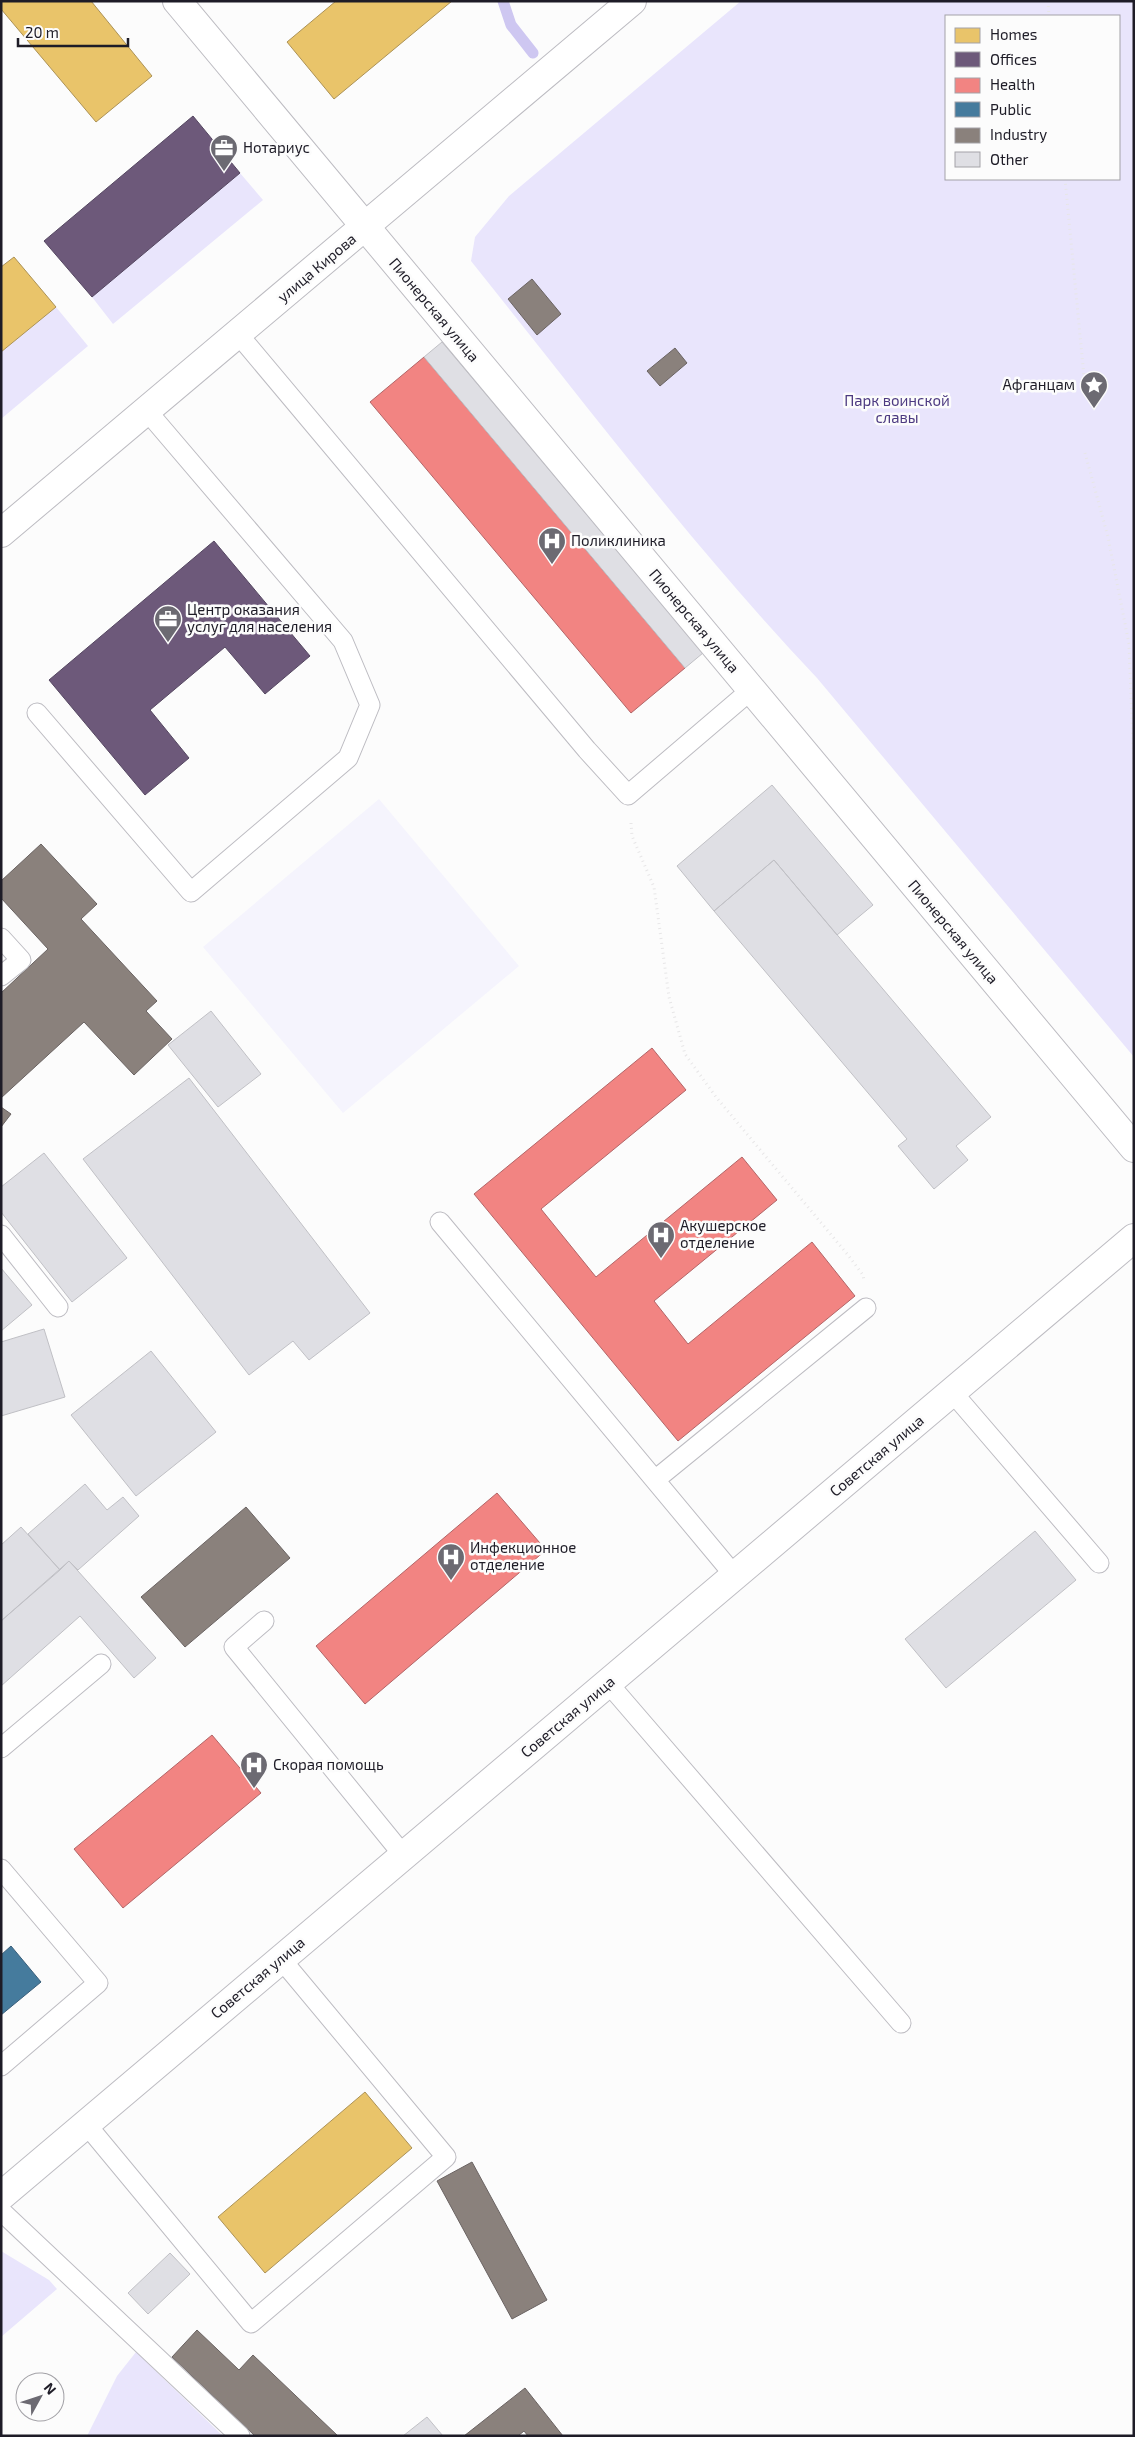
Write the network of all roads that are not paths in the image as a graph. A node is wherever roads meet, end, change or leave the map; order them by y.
1 (178, 1) edge
2 (632, 1) edge
3 (365, 228) junction
4 (238, 334) junction
5 (146, 411) junction
6 (1, 534) edge
7 (751, 690) junction
8 (37, 713) dead end
9 (1, 938) edge
10 (1, 976) edge
11 (1134, 1148) edge
12 (440, 1222) dead end
13 (1, 1235) edge
14 (1134, 1238) edge
15 (58, 1307) dead end
16 (866, 1308) road end
17 (952, 1393) junction
18 (655, 1480) junction
19 (1099, 1563) dead end
20 (734, 1575) junction
21 (264, 1621) dead end
22 (101, 1664) dead end
23 (608, 1684) junction
24 (1, 1748) edge
25 (404, 1856) junction
26 (1, 1868) edge
27 (281, 1959) junction
28 (901, 2023) dead end
29 (1, 2066) edge
30 (86, 2124) junction
31 (1, 2196) edge
32 (1, 2211) edge
33 (240, 2436) edge

1 - 3 street, Пионерская улица
2 - 3 street, улица Кирова
3 - 4 street, улица Кирова
3 - 7 street, Пионерская улица
4 - 5 street, улица Кирова
4 - 7 lane
5 - 6 street, улица Кирова
5 - 8 lane
7 - 11 street, Пионерская улица
9 - 10 lane
12 - 18 lane
13 - 15 lane
14 - 17 street, Советская улица
16 - 18 lane
17 - 19 lane
17 - 20 street, Советская улица
18 - 20 lane
20 - 23 street, Советская улица
21 - 25 lane
22 - 24 lane
23 - 25 street, Советская улица
23 - 28 lane
25 - 27 street, Советская улица
26 - 29 lane
27 - 30 street, Советская улица
27 - 30 lane
30 - 31 street, Советская улица
32 - 33 lane

